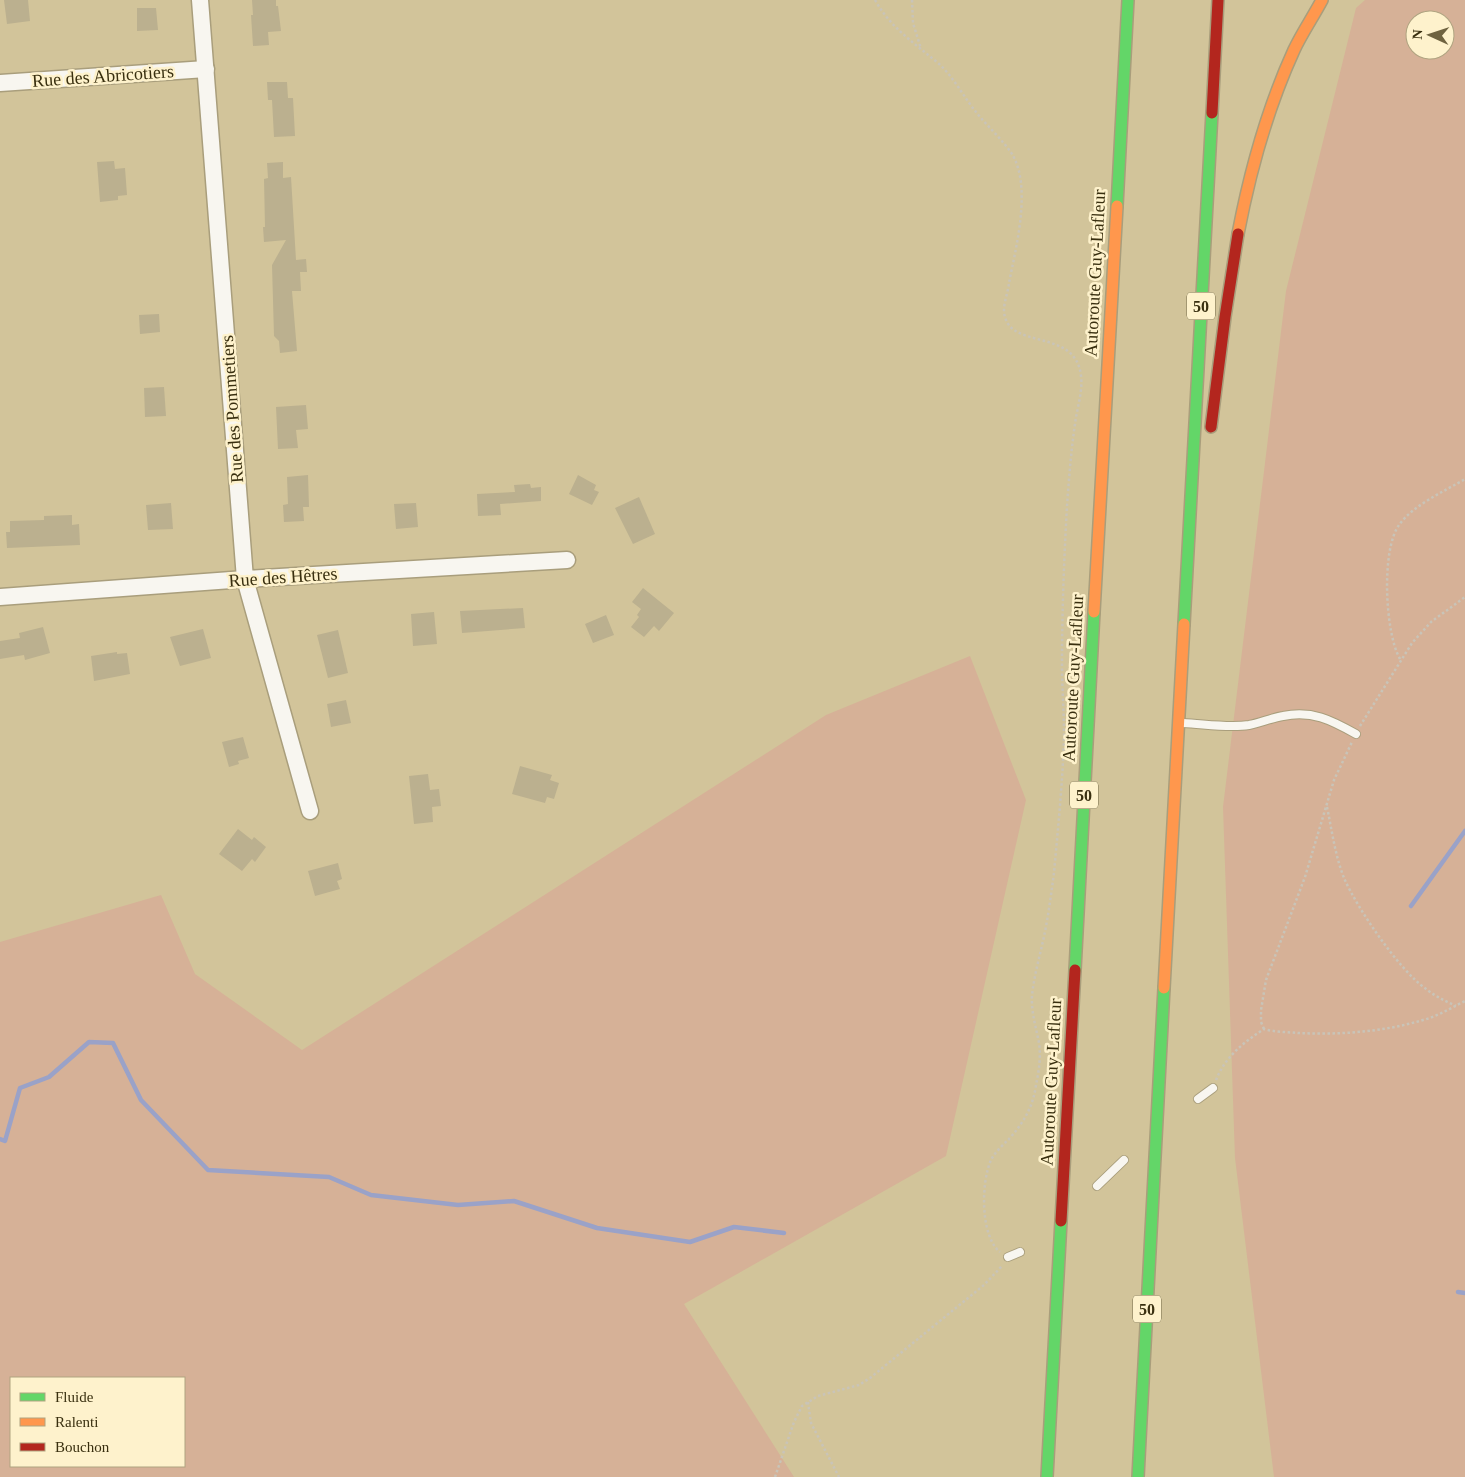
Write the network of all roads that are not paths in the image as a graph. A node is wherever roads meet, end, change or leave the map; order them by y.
1 (200, 0) edge
2 (1128, 0) edge
3 (1218, 0) edge
4 (1322, 0) edge
5 (206, 69) junction
6 (0, 83) edge
7 (1209, 438) dead end
8 (1204, 477) dead end
9 (567, 560) dead end
10 (245, 579) junction
11 (0, 597) edge
12 (1185, 612) junction
13 (1179, 723) junction
14 (1356, 734) road end
15 (310, 811) dead end
16 (1213, 1088) road end
17 (1198, 1099) dead end
18 (1124, 1160) dead end
19 (1097, 1186) dead end
20 (1020, 1252) dead end
21 (1008, 1257) road end
22 (1047, 1477) edge
23 (1138, 1477) edge

1 - 5 street, Rue des Pommetiers
2 - 22 highway, Autoroute Guy-Lafleur / 50
3 - 12 highway, 50
4 - 7 highway
5 - 6 street, Rue des Abricotiers
5 - 10 street, Rue des Pommetiers
8 - 12 highway
9 - 10 street, Rue des Hêtres
10 - 11 street, Rue des Hêtres
10 - 15 street, Rue des Pommetiers
12 - 13 highway, 50
13 - 14 lane
13 - 23 highway, 50
16 - 17 lane
18 - 19 lane
20 - 21 lane

